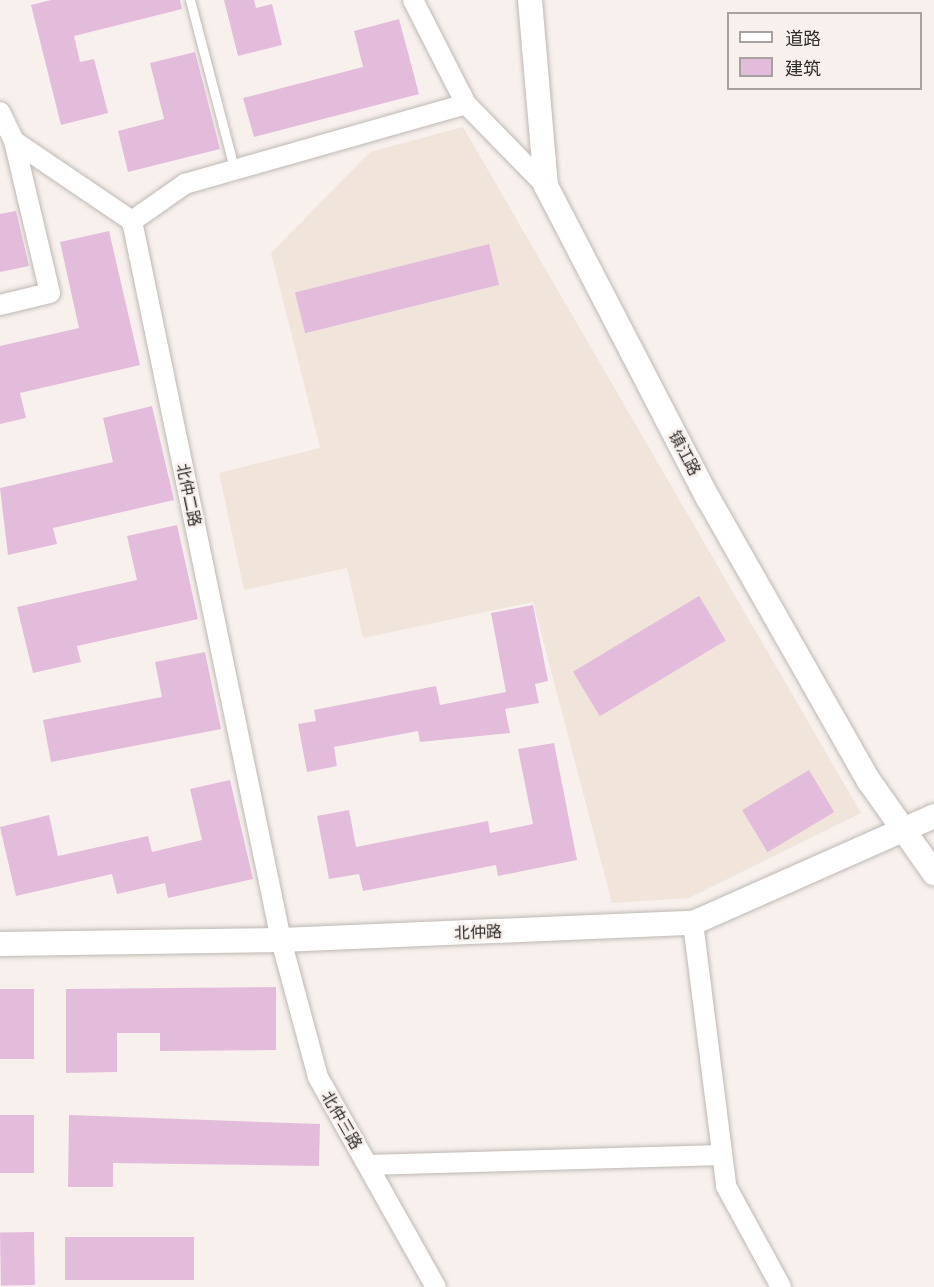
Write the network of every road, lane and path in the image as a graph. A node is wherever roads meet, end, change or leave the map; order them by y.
1 (190, 0) edge
2 (413, 0) edge
3 (530, 0) edge
4 (466, 104) junction
5 (0, 112) edge
6 (14, 141) junction
7 (234, 168) junction
8 (546, 186) junction
9 (132, 221) junction
10 (0, 305) edge
11 (934, 816) edge
12 (902, 827) junction
13 (934, 873) edge
14 (693, 923) junction
15 (281, 940) junction
16 (0, 944) edge
17 (722, 1155) junction
18 (368, 1165) junction
19 (436, 1287) edge
20 (781, 1287) edge

1 - 7 lane
2 - 4 street
3 - 8 street, 镇江路
4 - 7 street
4 - 8 street
5 - 6 street
6 - 9 street
6 - 10 street
7 - 9 street
8 - 12 street, 镇江路
9 - 15 street, 北仲二路
11 - 12 street, 北仲路
12 - 13 street, 镇江路
12 - 14 street, 北仲路
14 - 15 street, 北仲路
14 - 17 street
15 - 16 street, 北仲路
15 - 18 street, 北仲三路
17 - 18 street
17 - 20 street
18 - 19 street, 北仲三路

